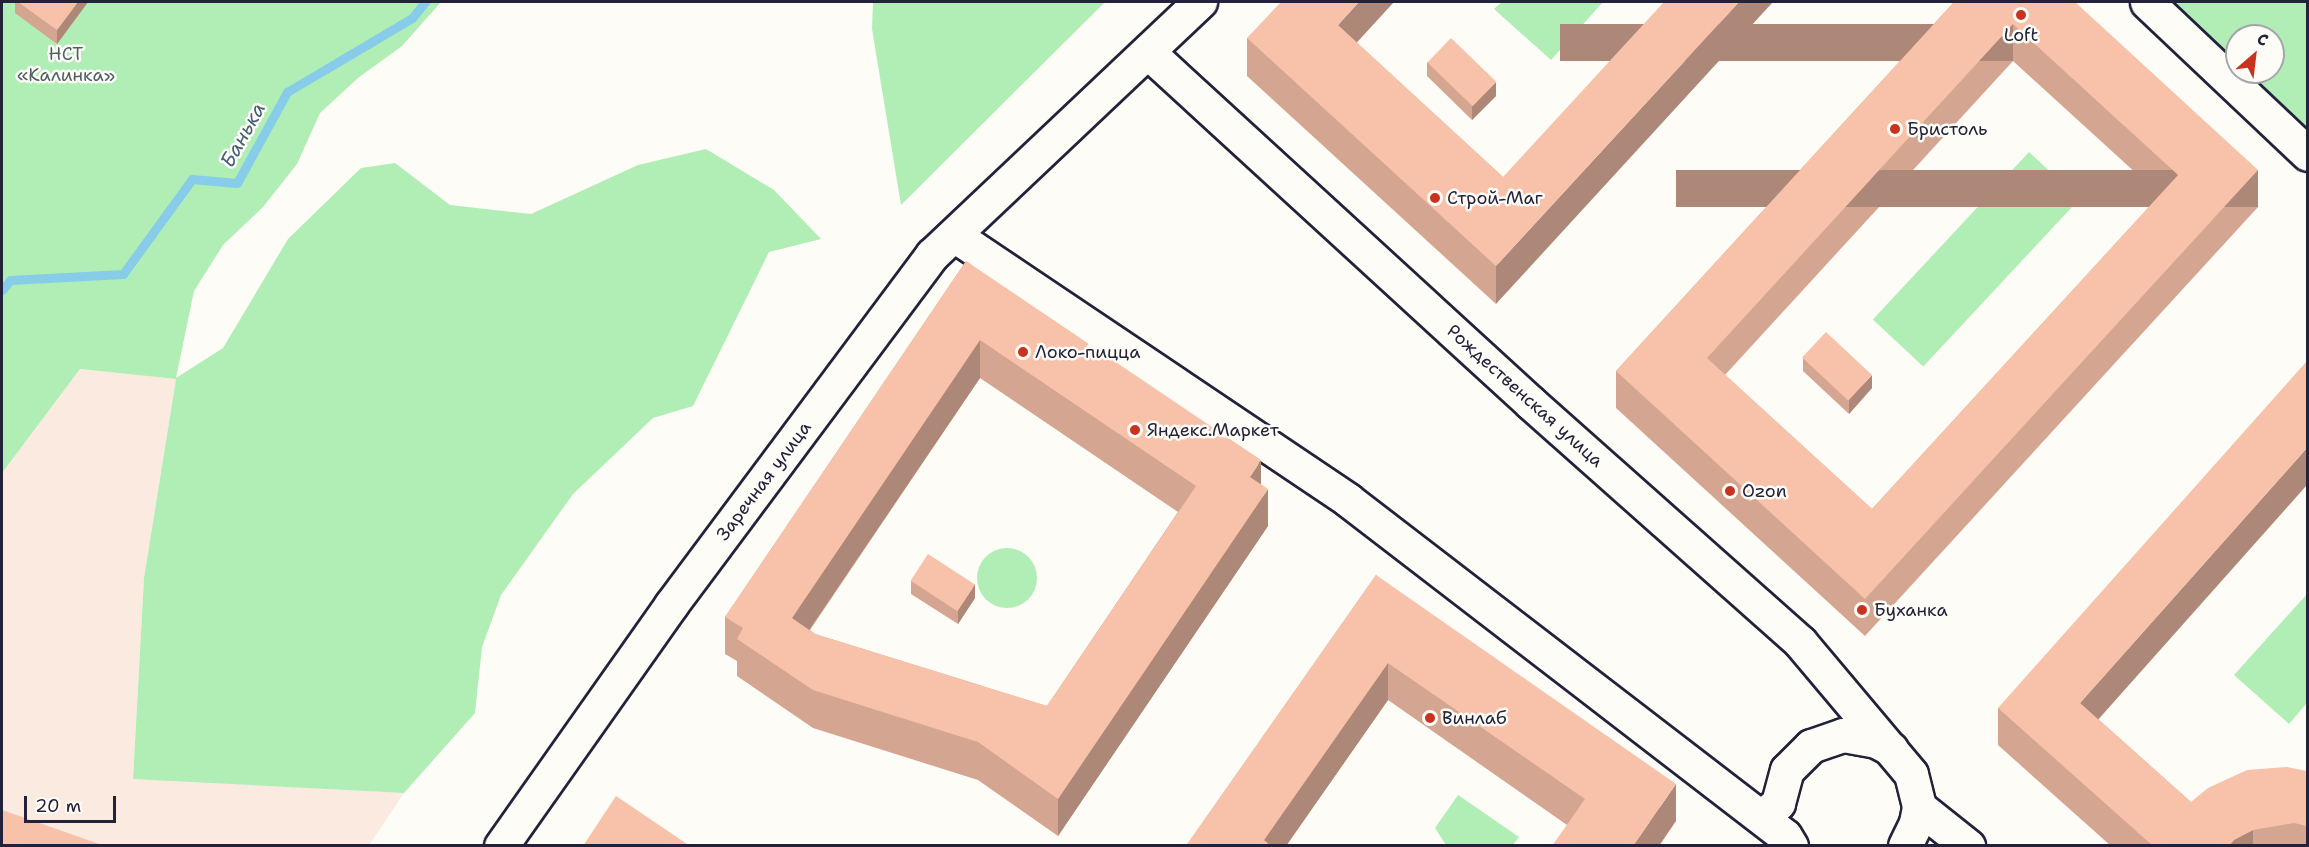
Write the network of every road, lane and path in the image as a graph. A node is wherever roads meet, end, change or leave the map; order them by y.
1 (1200, 2) edge
2 (2147, 2) edge
3 (1149, 52) junction
4 (2307, 154) edge
5 (954, 234) junction
6 (1891, 749) junction
7 (1919, 807) junction
8 (1761, 817) junction
9 (501, 846) edge
10 (1791, 846) edge
11 (1905, 846) edge
12 (1968, 846) edge

1 - 3 street, Заречная улица
2 - 4 street
3 - 5 street, Заречная улица
3 - 6 street, Рождественская улица
5 - 8 street
5 - 9 street, Заречная улица
6 - 7 street, Рождественская улица
6 - 8 street
7 - 11 street
7 - 12 street
8 - 10 street

